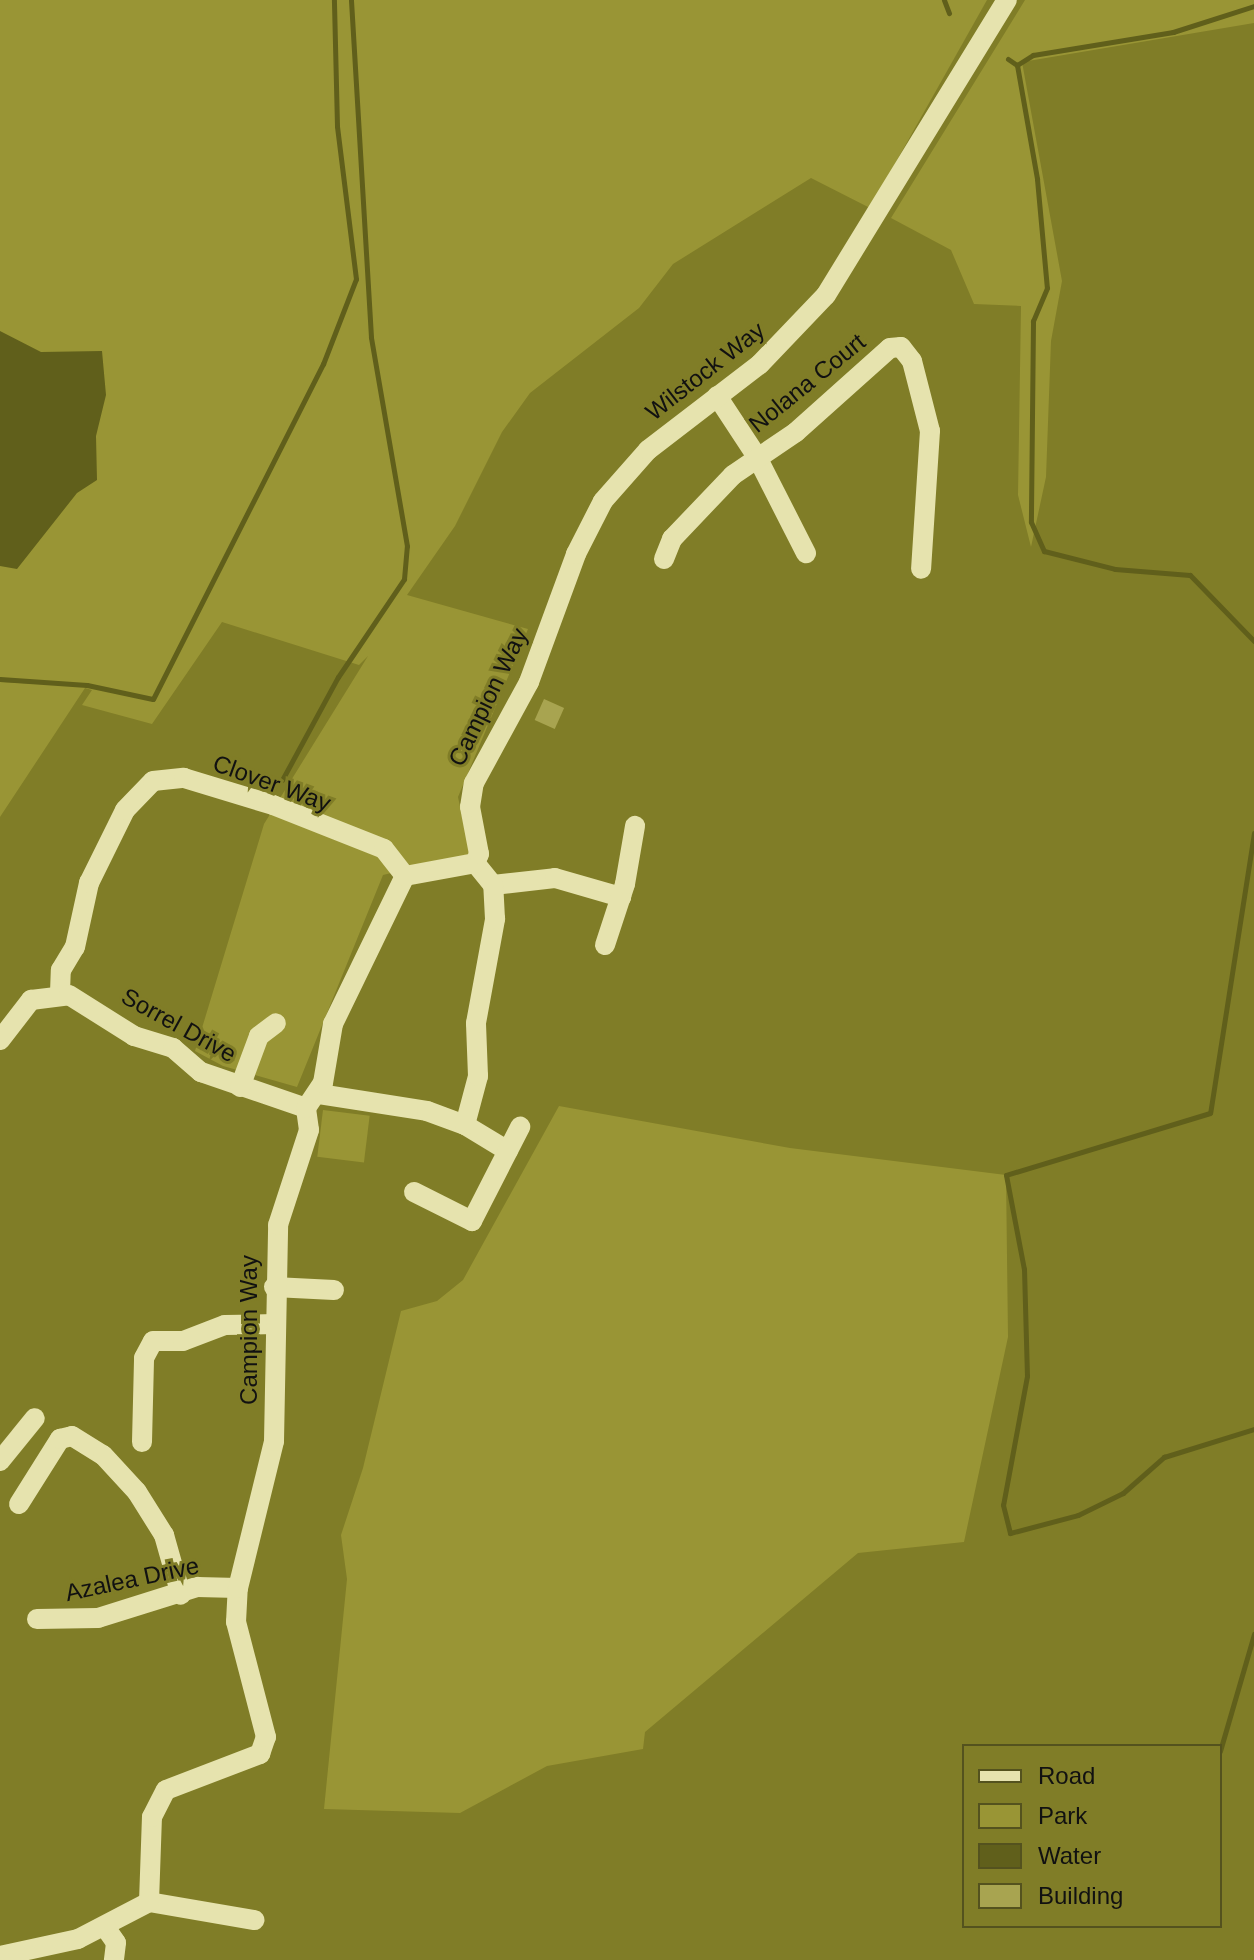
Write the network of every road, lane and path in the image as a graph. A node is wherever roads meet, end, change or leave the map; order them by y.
1 (1007, 0) edge
2 (717, 396) junction
3 (757, 457) junction
4 (806, 553) dead end
5 (664, 559) dead end
6 (921, 569) dead end
7 (551, 626) joint
8 (635, 826) dead end
9 (475, 863) junction
10 (405, 876) junction
11 (493, 885) junction
12 (621, 897) junction
13 (605, 945) dead end
14 (60, 993) junction
15 (276, 1023) dead end
16 (0, 1040) edge
17 (240, 1087) junction
18 (312, 1101) junction
19 (465, 1125) junction
20 (520, 1127) dead end
21 (508, 1151) junction
22 (414, 1192) dead end
23 (274, 1287) junction
24 (334, 1290) dead end
25 (275, 1324) junction
26 (35, 1418) dead end
27 (142, 1442) dead end
28 (0, 1460) edge
29 (19, 1504) dead end
30 (238, 1588) junction
31 (181, 1595) junction
32 (37, 1619) dead end
33 (149, 1902) junction
34 (254, 1920) dead end
35 (105, 1927) junction
36 (79, 1950) edge
37 (0, 1956) edge
38 (114, 1960) edge

1 - 2 street, Wilstock Way
2 - 3 street
2 - 7 street, Wilstock Way
3 - 4 street
3 - 5 street
3 - 6 street, Nolana Court
7 - 9 street, Campion Way
8 - 12 street
9 - 10 street
9 - 11 street
10 - 14 street, Clover Way
10 - 18 street, Campion Way
11 - 12 street
11 - 19 street
12 - 13 street
14 - 16 street
14 - 17 street, Sorrel Drive
15 - 17 street
17 - 18 street, Sorrel Drive
18 - 19 street, Sorrel Drive
18 - 23 street, Campion Way
19 - 21 street, Sorrel Drive
20 - 21 street
21 - 22 street
23 - 24 street
23 - 25 street, Campion Way
25 - 27 street
25 - 30 street, Campion Way
26 - 28 street
29 - 31 street
30 - 31 street, Azalea Drive
30 - 33 street, Campion Way
31 - 32 street, Azalea Drive
33 - 34 street
33 - 35 street
35 - 36 street
35 - 38 street
36 - 37 street

